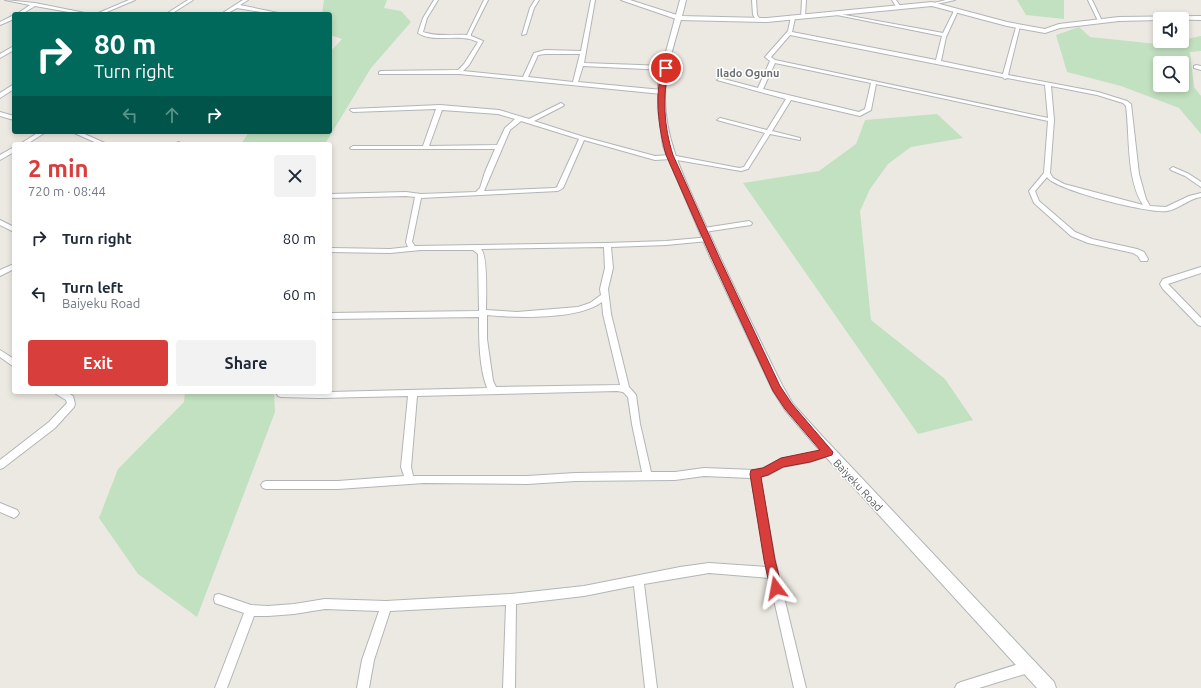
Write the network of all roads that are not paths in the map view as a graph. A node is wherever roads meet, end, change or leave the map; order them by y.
1 (7, 0) edge
2 (133, 0) edge
3 (191, 0) edge
4 (246, 0) edge
5 (436, 0) edge
6 (486, 0) edge
7 (537, 0) edge
8 (593, 0) edge
9 (624, 0) edge
10 (683, 0) edge
11 (754, 0) edge
12 (804, 0) edge
13 (894, 0) edge
14 (953, 0) edge
15 (1090, 0) edge
16 (35, 4) junction
17 (932, 4) junction
18 (236, 6) junction
19 (899, 7) junction
20 (956, 11) junction
21 (22, 12) edge
22 (73, 12) edge
23 (103, 12) edge
24 (171, 12) edge
25 (226, 12) edge
26 (270, 12) edge
27 (834, 14) junction
28 (803, 17) junction
29 (12, 18) edge
30 (679, 18) junction
31 (757, 18) junction
32 (792, 18) junction
33 (1201, 18) edge
34 (1100, 21) junction
35 (0, 24) edge
36 (1018, 26) junction
37 (789, 33) junction
38 (524, 34) dead end
39 (945, 35) junction
40 (469, 37) junction
41 (12, 49) edge
42 (583, 53) junction
43 (0, 56) edge
44 (773, 61) junction
45 (938, 63) junction
46 (581, 64) junction
47 (666, 68) junction
48 (459, 72) junction
49 (381, 73) dead end
50 (1005, 77) junction
51 (525, 78) junction
52 (720, 80) dead end
53 (874, 82) junction
54 (575, 84) junction
55 (1048, 85) junction
56 (12, 87) edge
57 (760, 90) junction
58 (662, 92) junction
59 (0, 96) edge
60 (789, 98) junction
61 (561, 105) dead end
62 (440, 107) junction
63 (353, 110) dead end
64 (0, 114) edge
65 (12, 117) edge
66 (520, 118) junction
67 (720, 120) dead end
68 (1051, 120) junction
69 (530, 121) junction
70 (768, 132) junction
71 (40, 134) edge
72 (81, 134) edge
73 (582, 138) junction
74 (798, 139) dead end
75 (26, 142) edge
76 (99, 142) edge
77 (500, 147) junction
78 (353, 148) dead end
79 (425, 148) junction
80 (12, 151) edge
81 (671, 157) junction
82 (0, 158) edge
83 (1173, 169) dead end
84 (1047, 173) junction
85 (1201, 185) edge
86 (483, 192) junction
87 (1201, 194) edge
88 (332, 196) edge
89 (418, 196) junction
90 (1148, 208) junction
91 (0, 222) edge
92 (749, 223) dead end
93 (12, 229) edge
94 (706, 235) junction
95 (607, 245) junction
96 (488, 246) junction
97 (474, 247) junction
98 (412, 248) junction
99 (332, 250) edge
100 (481, 253) junction
101 (1144, 259) dead end
102 (12, 267) edge
103 (1201, 270) edge
104 (0, 273) edge
105 (605, 296) junction
106 (482, 313) junction
107 (332, 316) edge
108 (1201, 324) edge
109 (0, 354) edge
110 (12, 363) edge
111 (625, 389) junction
112 (488, 391) junction
113 (413, 393) junction
114 (63, 394) edge
115 (282, 394) dead end
116 (828, 452) junction
117 (0, 465) edge
118 (755, 474) junction
119 (646, 475) junction
120 (410, 480) junction
121 (266, 485) dead end
122 (0, 507) edge
123 (14, 512) dead end
124 (773, 573) junction
125 (638, 580) junction
126 (219, 599) dead end
127 (511, 599) junction
128 (386, 606) junction
129 (251, 610) junction
130 (1028, 667) junction
131 (221, 688) edge
132 (364, 688) edge
133 (509, 688) edge
134 (651, 688) edge
135 (800, 688) edge
136 (961, 688) edge
137 (1048, 688) edge

1 - 16 street
2 - 23 street
3 - 24 street
4 - 18 street
5 - 40 street
6 - 40 street
7 - 38 street
8 - 42 street
9 - 30 street
10 - 30 main road, Baiyeku Road
11 - 31 street
12 - 28 street
13 - 19 street
14 - 17 street
15 - 34 street
16 - 21 street
16 - 22 street
17 - 19 street
17 - 20 street
18 - 25 street
18 - 26 street
19 - 27 street
20 - 36 street
20 - 39 street
27 - 28 street
27 - 39 street
28 - 32 street
29 - 35 street
30 - 31 street
30 - 47 main road, Baiyeku Road
31 - 32 street
32 - 37 street
33 - 34 street
34 - 36 street
36 - 50 street
37 - 44 street
37 - 45 street
39 - 45 street
40 - 48 street
41 - 43 street
42 - 46 street
42 - 51 street
44 - 53 street
44 - 57 street
45 - 50 street
46 - 47 street
46 - 54 street
47 - 58 main road, Baiyeku Road
48 - 49 street
48 - 51 street
50 - 55 street
51 - 54 street
52 - 57 street
53 - 60 street
53 - 68 street
54 - 58 street
55 - 68 street
55 - 90 street
56 - 59 street
57 - 60 street
58 - 81 main road, Baiyeku Road
60 - 70 street
61 - 69 street
62 - 63 street
62 - 66 street
62 - 79 street
64 - 65 street
66 - 69 street
66 - 77 street
67 - 70 street
68 - 84 street
69 - 73 street
70 - 74 street
70 - 81 street
71 - 75 street
72 - 76 street
73 - 81 street
73 - 86 street
77 - 79 street
77 - 86 street
78 - 79 street
80 - 82 street
81 - 94 main road, Baiyeku Road
83 - 85 street
84 - 90 street
84 - 101 street
86 - 89 street
87 - 90 street
88 - 89 street
89 - 98 street
91 - 93 street
92 - 94 street
94 - 95 street
94 - 116 main road, Baiyeku Road
95 - 96 street
95 - 105 street
96 - 97 street
96 - 100 street
97 - 98 street
97 - 100 street
98 - 99 street
100 - 106 street
102 - 104 street
103 - 108 street
105 - 106 street
105 - 111 street
106 - 107 street
106 - 112 street
109 - 110 street
111 - 112 street
111 - 119 street
112 - 113 street
113 - 115 street
113 - 120 street
114 - 117 street
116 - 118 street
116 - 130 main road, Baiyeku Road
118 - 119 street
118 - 124 street
119 - 120 street
120 - 121 street
122 - 123 street
124 - 125 street
124 - 135 street
125 - 127 street
125 - 134 street
126 - 129 street
127 - 128 street
127 - 133 street
128 - 129 street
128 - 132 street
129 - 131 street
130 - 136 street
130 - 137 main road, Baiyeku Road

